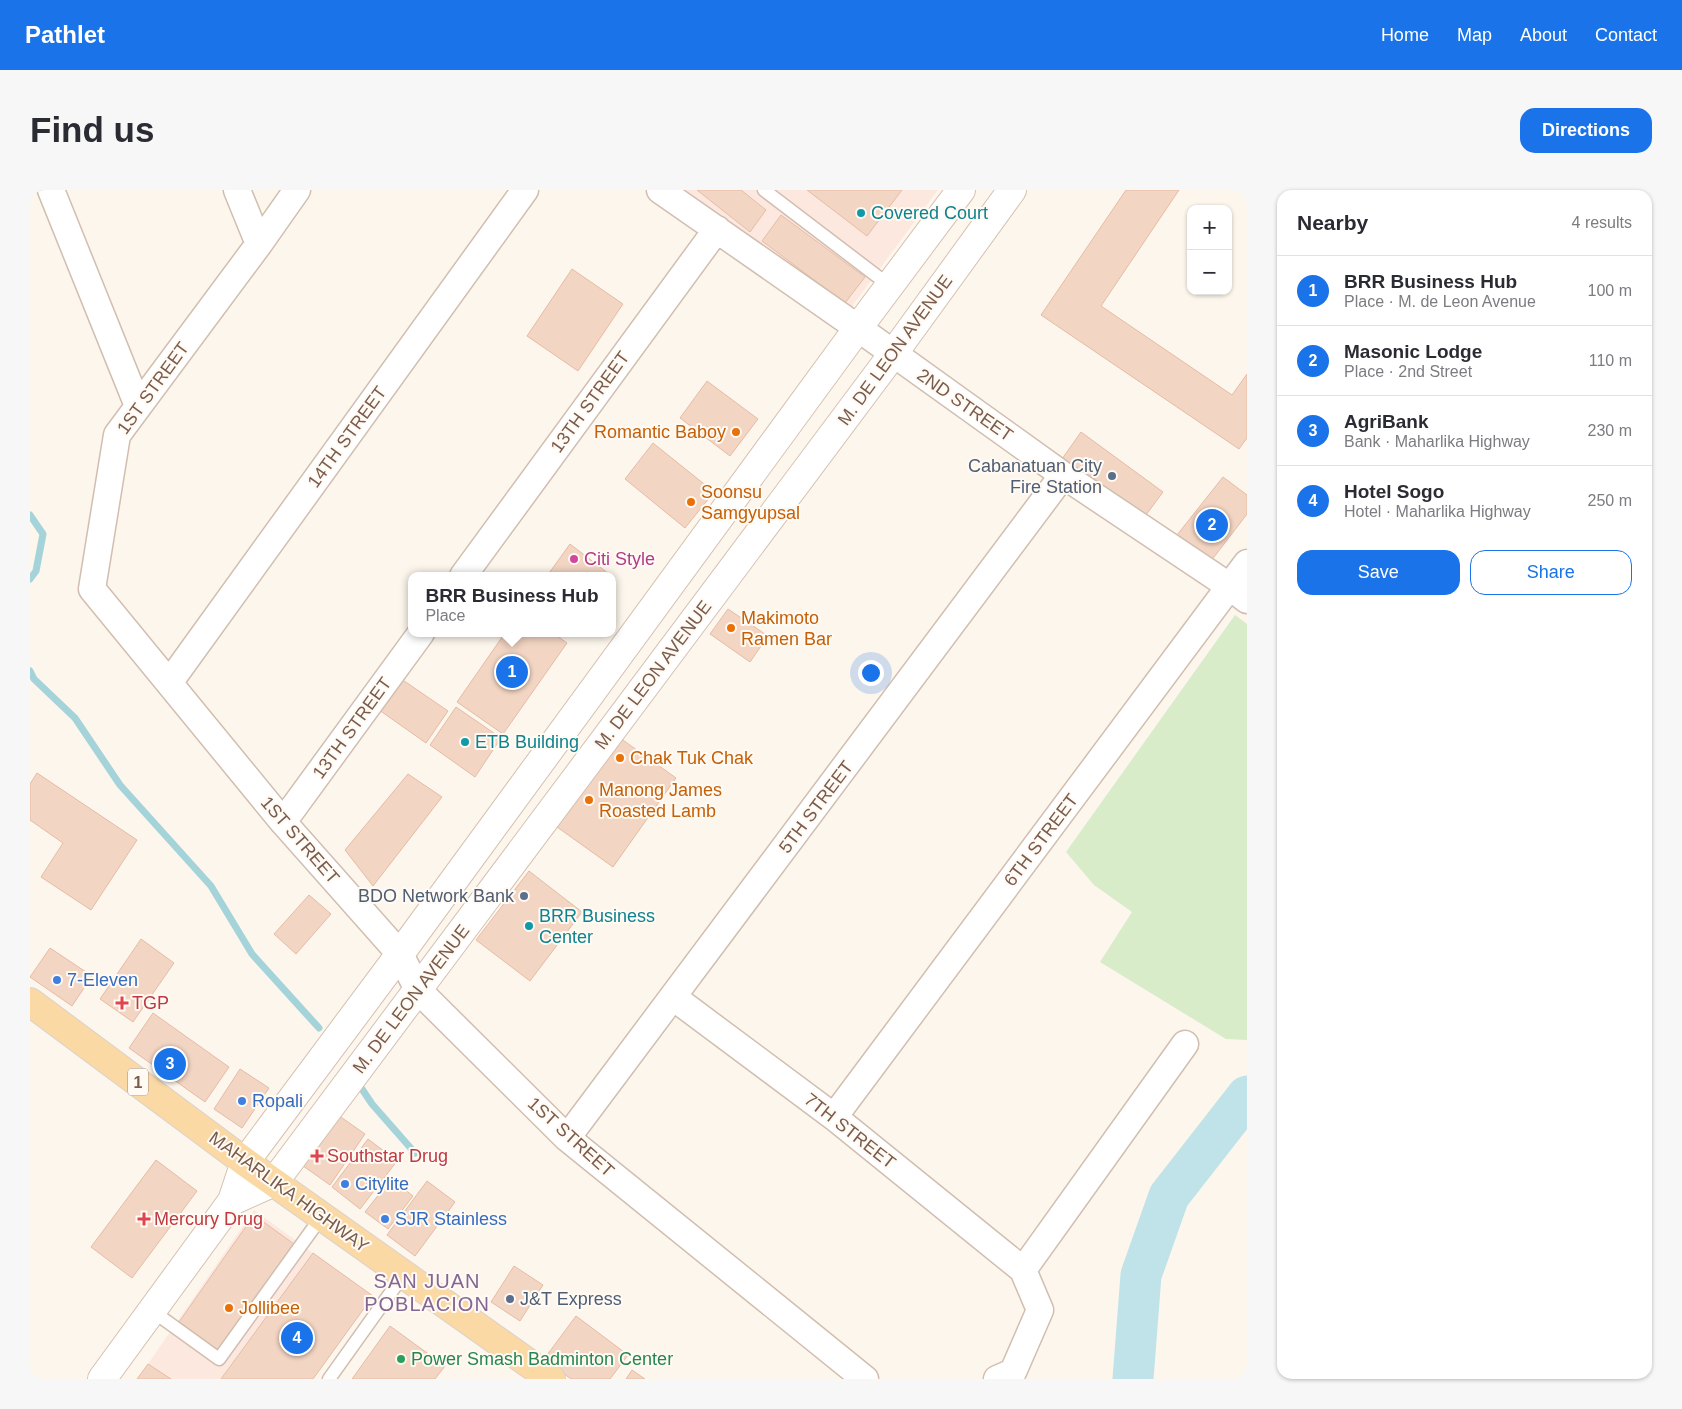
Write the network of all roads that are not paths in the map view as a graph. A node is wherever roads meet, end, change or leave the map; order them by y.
1 (51, 190) edge
2 (237, 190) edge
3 (297, 190) edge
4 (525, 190) edge
5 (660, 190) edge
6 (764, 190) edge
7 (961, 190) edge
8 (1012, 190) edge
9 (717, 229) junction
10 (259, 244) junction
11 (890, 286) junction
12 (858, 328) junction
13 (893, 354) junction
14 (138, 406) junction
15 (1063, 475) junction
16 (1247, 563) edge
17 (466, 572) edge
18 (1238, 593) edge
19 (418, 637) edge
20 (169, 683) junction
21 (283, 822) junction
22 (400, 954) junction
23 (418, 990) junction
24 (674, 997) junction
25 (30, 1002) edge
26 (1185, 1044) dead end
27 (834, 1118) junction
28 (567, 1138) junction
29 (245, 1162) junction
30 (274, 1182) junction
31 (232, 1201) junction
32 (322, 1216) junction
33 (1023, 1270) junction
34 (404, 1274) junction
35 (152, 1310) junction
36 (102, 1379) edge
37 (329, 1379) edge
38 (551, 1379) edge
39 (865, 1379) edge
40 (997, 1379) edge

1 - 14 street
2 - 10 street
3 - 10 street, 1ST STREET
4 - 20 street, 14TH STREET
5 - 9 street, 2ND STREET
6 - 11 lane
7 - 11 main road, M. DE LEON AVENUE
8 - 13 main road, M. DE LEON AVENUE
9 - 12 street, 2ND STREET
9 - 17 street, 13TH STREET
10 - 14 street, 1ST STREET
11 - 12 main road, M. DE LEON AVENUE
12 - 13 street, 2ND STREET
12 - 22 main road, M. DE LEON AVENUE
13 - 15 street, 2ND STREET
13 - 23 main road, M. DE LEON AVENUE
14 - 20 street, 1ST STREET
15 - 18 street, 2ND STREET
15 - 24 street, 5TH STREET
16 - 18 street, 6TH STREET
18 - 27 street, 6TH STREET
19 - 21 street, 13TH STREET
20 - 21 street, 1ST STREET
21 - 22 street, 1ST STREET
22 - 23 street, 1ST STREET
22 - 29 main road, M. DE LEON AVENUE
23 - 28 street, 1ST STREET
23 - 30 main road, M. DE LEON AVENUE
24 - 27 street, 7TH STREET
24 - 28 street, 5TH STREET
25 - 29 main road, MAHARLIKA HIGHWAY / 1
26 - 33 street
27 - 33 street, 7TH STREET
28 - 39 street, 1ST STREET
29 - 30 main road, MAHARLIKA HIGHWAY / 1
29 - 31 main road, M. DE LEON AVENUE
30 - 31 main road
30 - 32 main road, MAHARLIKA HIGHWAY / 1
31 - 35 main road
32 - 34 main road, MAHARLIKA HIGHWAY / 1
32 - 35 lane
33 - 40 street
34 - 37 lane
34 - 38 main road, MAHARLIKA HIGHWAY / 1
35 - 36 main road

